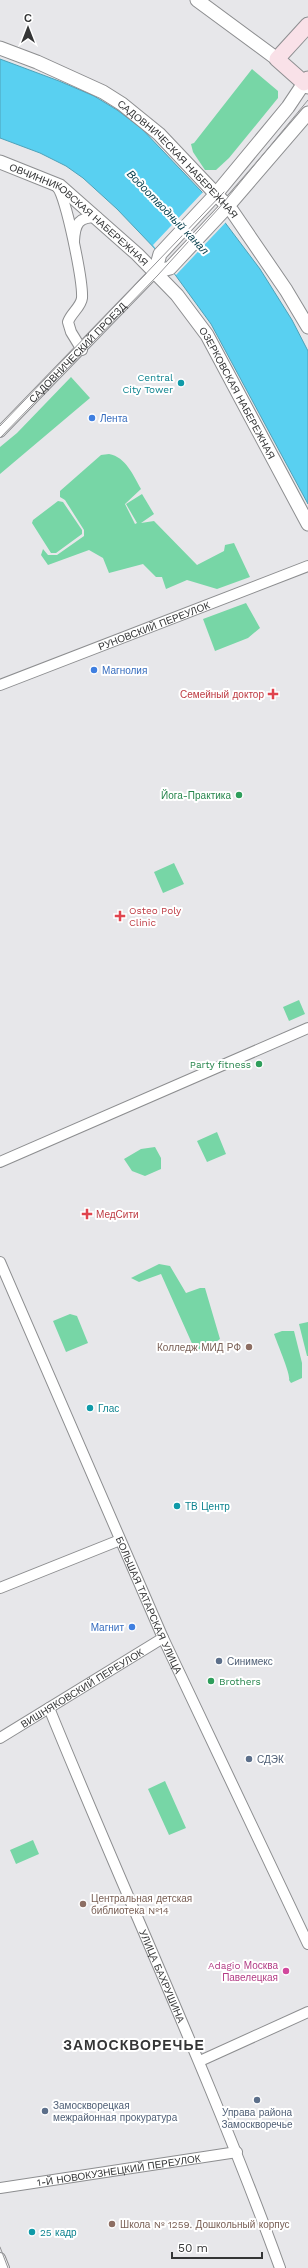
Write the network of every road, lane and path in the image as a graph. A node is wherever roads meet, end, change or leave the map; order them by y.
1 (197, 0) edge
2 (308, 25) edge
3 (0, 48) edge
4 (277, 59) junction
5 (307, 83) edge
6 (308, 112) edge
7 (0, 162) edge
8 (51, 183) junction
9 (213, 196) junction
10 (225, 209) junction
11 (97, 217) junction
12 (74, 247) junction
13 (154, 272) junction
14 (308, 327) edge
15 (82, 350) junction
16 (0, 432) edge
17 (308, 524) edge
18 (308, 566) edge
19 (0, 685) edge
20 (308, 1028) edge
21 (0, 1162) edge
22 (0, 1262) edge
23 (120, 1540) junction
24 (0, 1588) edge
25 (163, 1638) junction
26 (49, 1708) junction
27 (0, 1738) edge
28 (308, 1944) edge
29 (308, 2012) edge
30 (200, 2061) junction
31 (237, 2152) junction
32 (0, 2188) edge
33 (0, 2258) edge
34 (4, 2268) edge
35 (280, 2268) edge

1 - 4 street
2 - 4 main road
3 - 9 street, САДОВНИЧЕСКАЯ НАБЕРЕЖНАЯ
4 - 5 main road
5 - 9 street, САДОВНИЧЕСКИЙ ПРОЕЗД
6 - 10 street
7 - 8 street, ОВЧИННИКОВСКАЯ НАБЕРЕЖНАЯ
8 - 11 street, ОВЧИННИКОВСКАЯ НАБЕРЕЖНАЯ
8 - 12 street
9 - 10 street, САДОВНИЧЕСКАЯ НАБЕРЕЖНАЯ
9 - 13 street, САДОВНИЧЕСКИЙ ПРОЕЗД
10 - 13 street
10 - 14 street, САДОВНИЧЕСКАЯ НАБЕРЕЖНАЯ
11 - 12 street
11 - 13 street, ОВЧИННИКОВСКАЯ НАБЕРЕЖНАЯ
12 - 15 street
13 - 15 street, САДОВНИЧЕСКИЙ ПРОЕЗД
13 - 17 street, ОЗЕРКОВСКАЯ НАБЕРЕЖНАЯ
15 - 16 street, САДОВНИЧЕСКИЙ ПРОЕЗД
18 - 19 street, РУНОВСКИЙ ПЕРЕУЛОК
20 - 21 street
22 - 23 street, БОЛЬШАЯ ТАТАРСКАЯ УЛИЦА
23 - 24 street
23 - 25 street, БОЛЬШАЯ ТАТАРСКАЯ УЛИЦА
25 - 26 street, ВИШНЯКОВСКИЙ ПЕРЕУЛОК
25 - 28 street, БОЛЬШАЯ ТАТАРСКАЯ УЛИЦА
26 - 27 street, ВИШНЯКОВСКИЙ ПЕРЕУЛОК
26 - 30 street, УЛИЦА БАХРУШИНА
29 - 30 street
30 - 31 street, УЛИЦА БАХРУШИНА
31 - 32 street, 1-Й НОВОКУЗНЕЦКИЙ ПЕРЕУЛОК
31 - 35 street, УЛИЦА БАХРУШИНА
33 - 34 street

